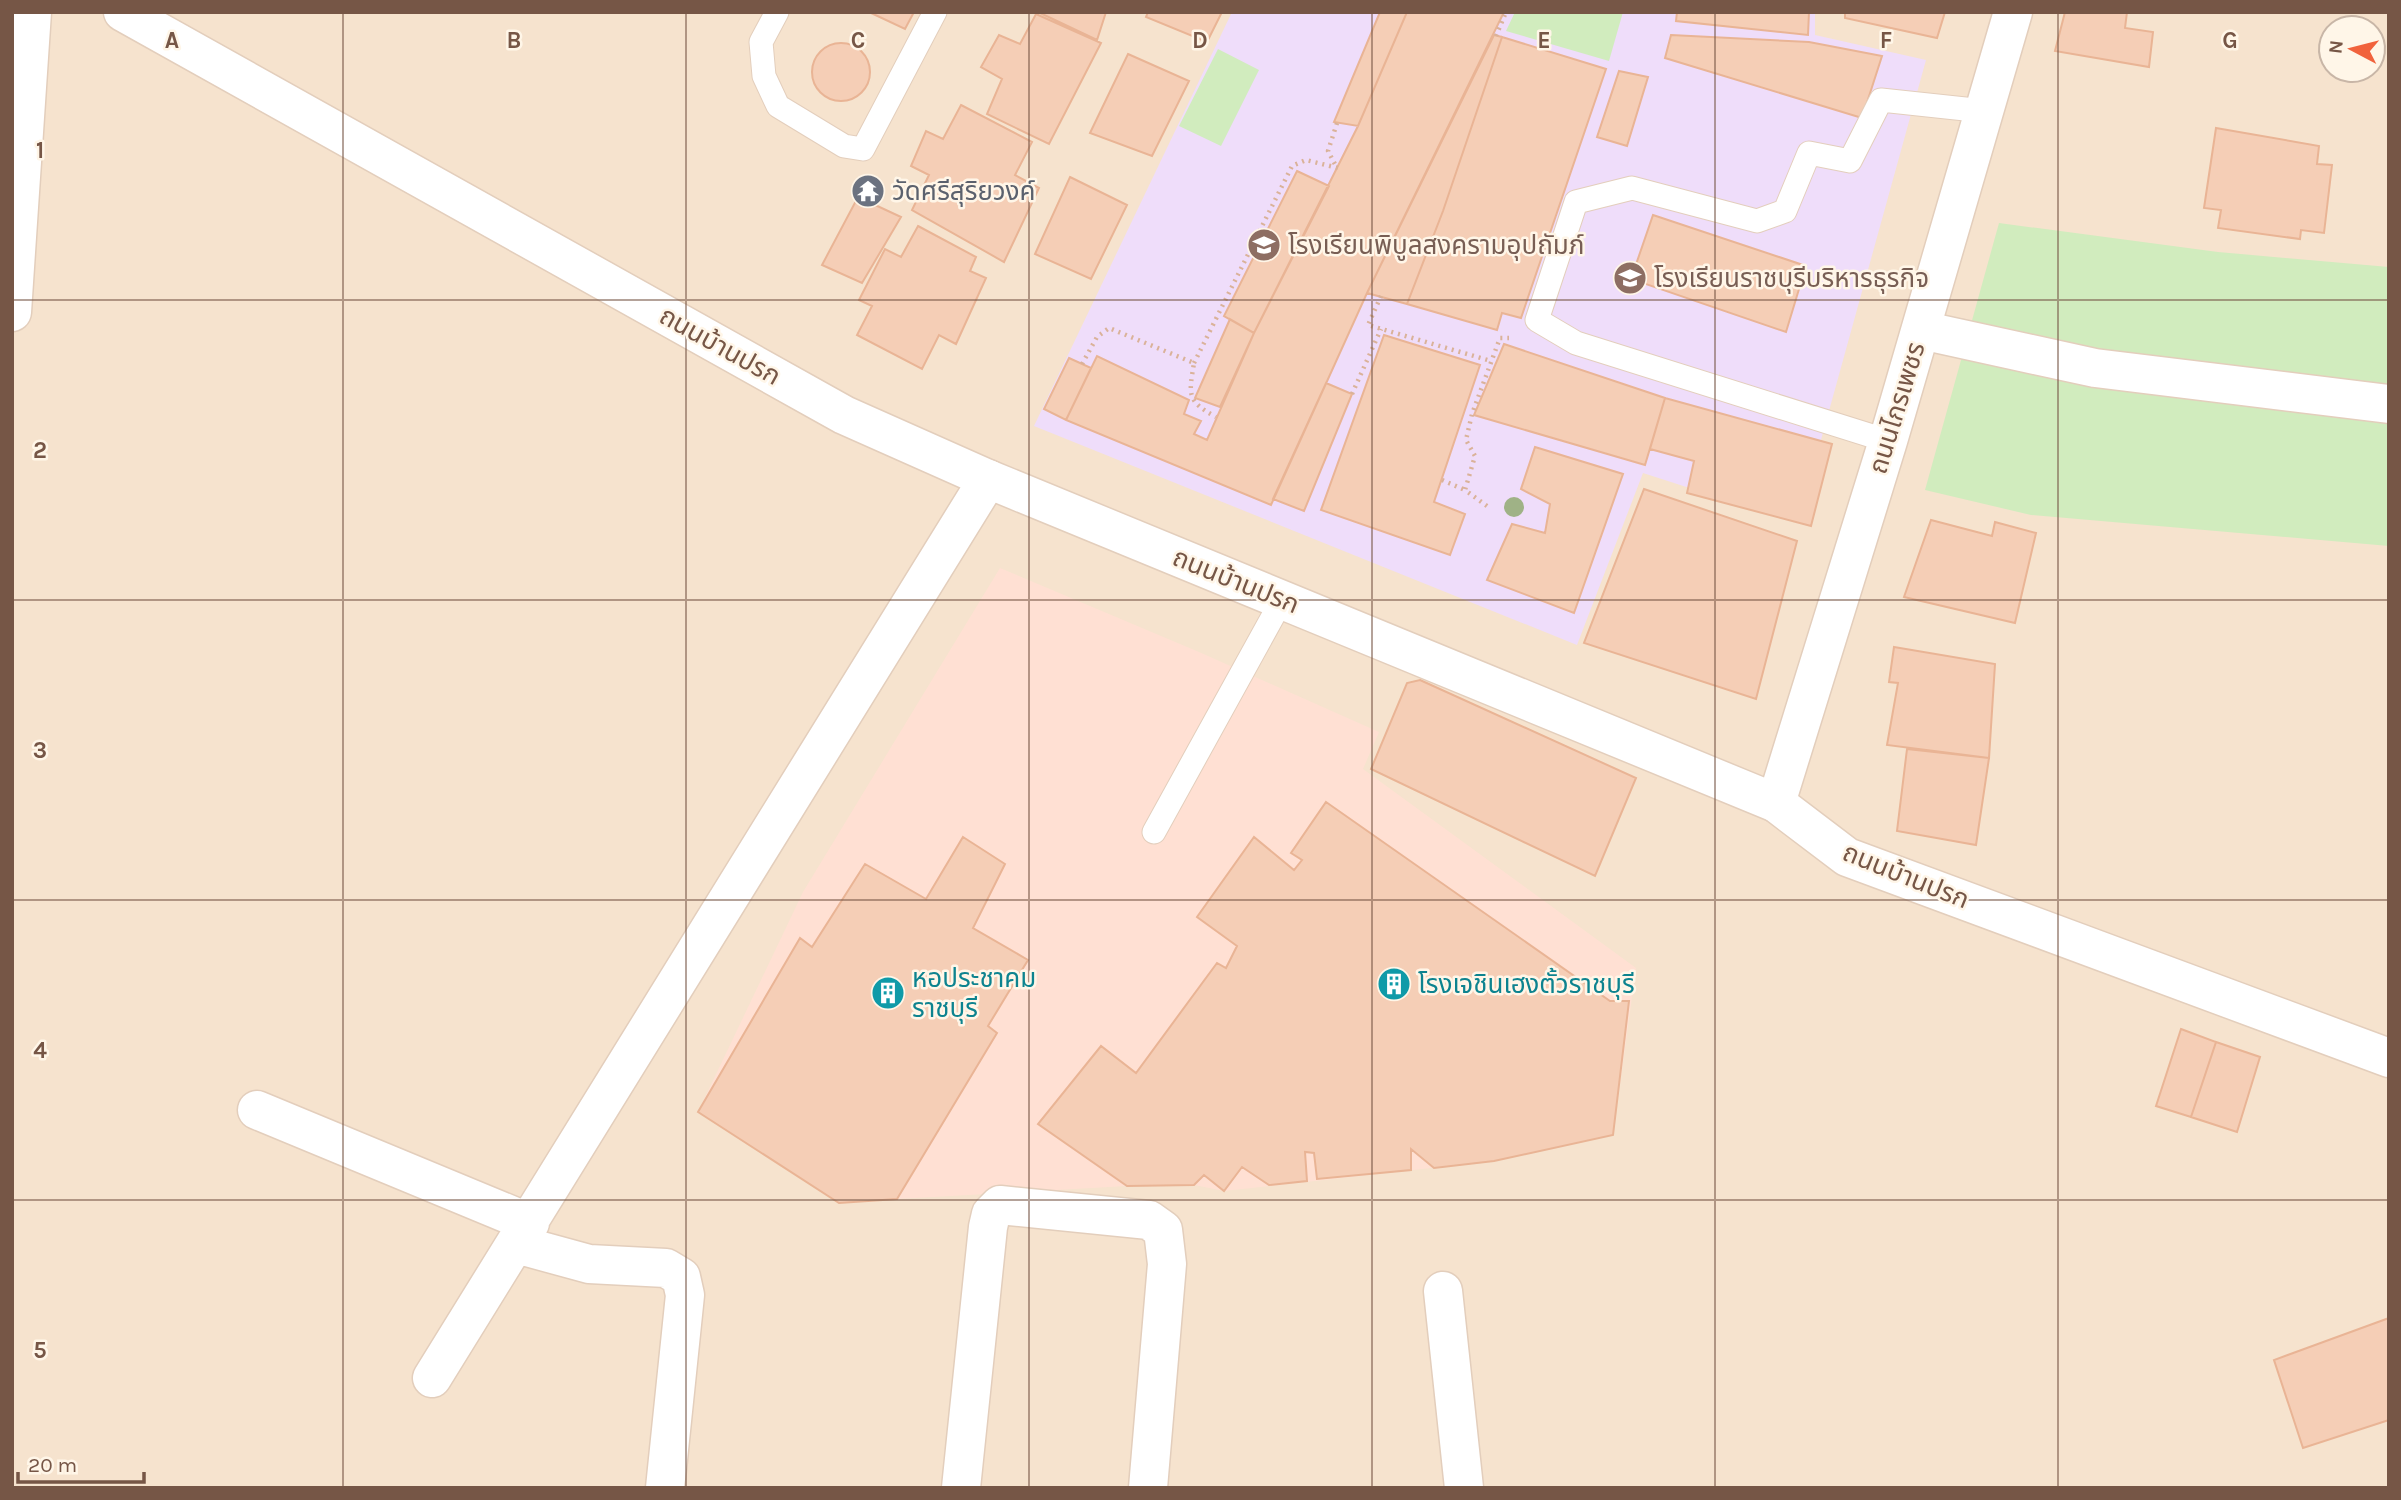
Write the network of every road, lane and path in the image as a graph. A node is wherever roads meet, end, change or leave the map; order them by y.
1 (32, 12) edge
2 (123, 12) edge
3 (777, 12) edge
4 (936, 12) edge
5 (1506, 12) edge
6 (2013, 12) edge
7 (1496, 36) dead end
8 (1984, 111) junction
9 (1337, 122) dead end
10 (1381, 296) dead end
11 (12, 312) edge
12 (1547, 325) junction
13 (1381, 329) junction
14 (1921, 330) junction
15 (1491, 361) junction
16 (1194, 362) junction
17 (1082, 364) dead end
18 (1352, 394) dead end
19 (2389, 404) edge
20 (1216, 417) dead end
21 (1888, 442) junction
22 (988, 479) junction
23 (1442, 480) dead end
24 (1465, 490) junction
25 (1487, 506) dead end
26 (1282, 600) junction
27 (1776, 803) junction
28 (1154, 832) dead end
29 (2389, 1058) edge
30 (257, 1110) dead end
31 (523, 1233) junction
32 (1443, 1291) dead end
33 (432, 1378) dead end
34 (665, 1488) edge
35 (961, 1488) edge
36 (1148, 1488) edge
37 (1464, 1488) edge

1 - 11 street
2 - 22 street, ถนนบ้านปรก
3 - 4 lane
5 - 7 path
6 - 8 street, ถนนไกรเพชร
8 - 12 lane
8 - 14 street, ถนนไกรเพชร
9 - 16 path
10 - 13 path
12 - 15 path
12 - 21 lane
13 - 15 path
13 - 18 path
14 - 19 street
14 - 21 street, ถนนไกรเพชร
15 - 24 path
16 - 17 path
16 - 20 path
21 - 27 street, ถนนไกรเพชร
22 - 26 street, ถนนบ้านปรก
22 - 31 street
23 - 24 path
24 - 25 path
26 - 27 street, ถนนบ้านปรก
26 - 28 lane
27 - 29 street, ถนนบ้านปรก
30 - 31 street
31 - 33 street
31 - 34 street
32 - 37 street
35 - 36 street

